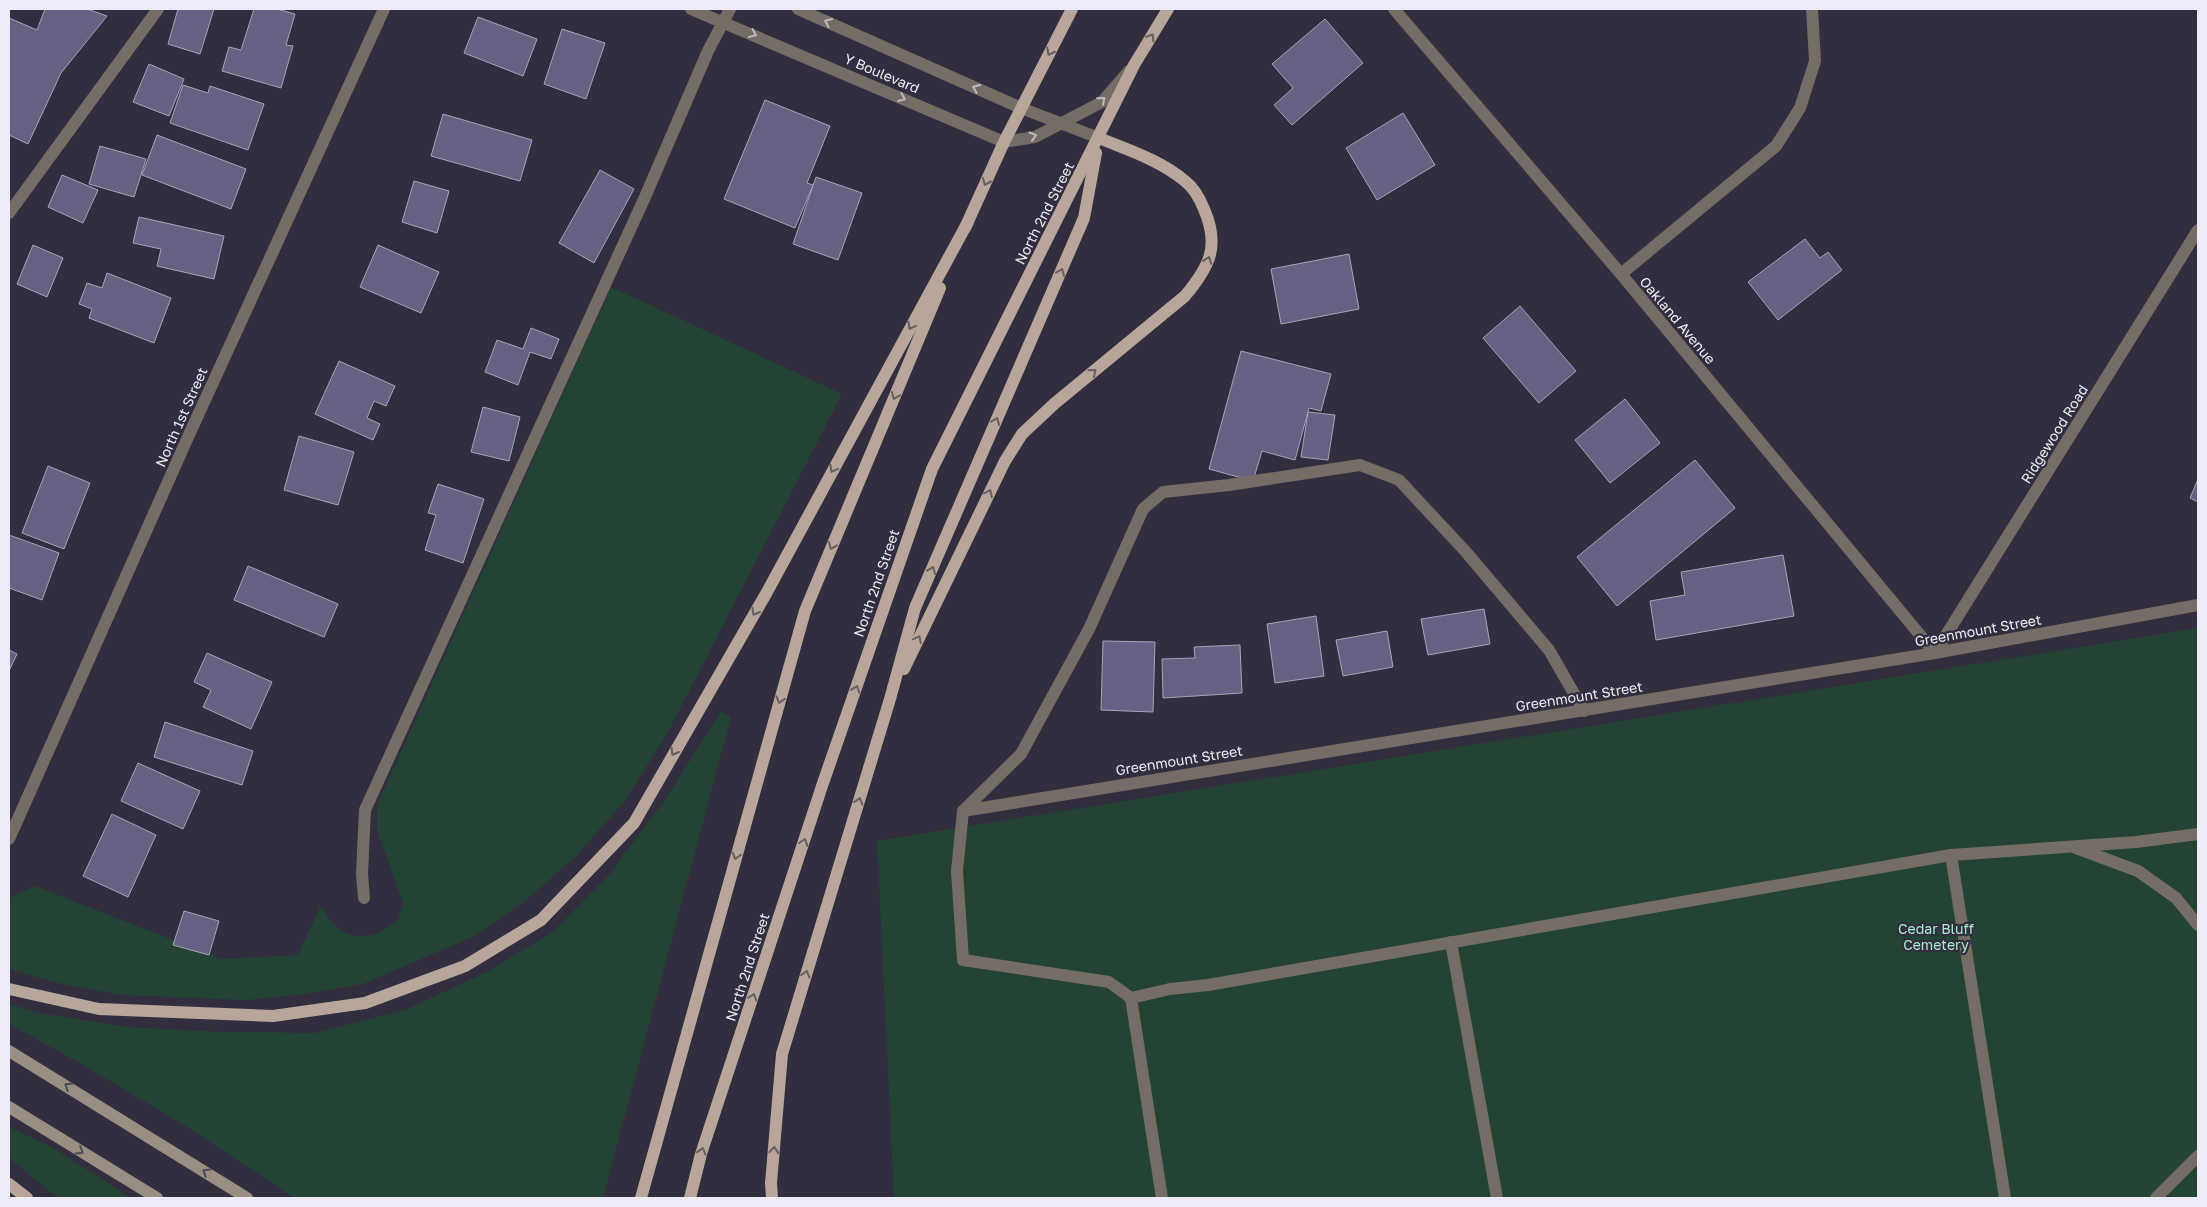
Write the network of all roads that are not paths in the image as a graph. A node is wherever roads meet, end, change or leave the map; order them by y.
1 (158, 9) edge
2 (384, 9) edge
3 (691, 9) edge
4 (730, 9) edge
5 (798, 9) edge
6 (1072, 9) edge
7 (1168, 9) edge
8 (1394, 9) edge
9 (1812, 9) edge
10 (723, 21) junction
11 (1134, 65) junction
12 (1021, 108) junction
13 (1061, 123) junction
14 (1099, 138) junction
15 (1004, 142) junction
16 (9, 213) edge
17 (968, 222) junction
18 (2198, 230) edge
19 (1621, 274) junction
20 (2198, 605) edge
21 (1935, 653) junction
22 (890, 699) junction
23 (1584, 711) junction
24 (963, 812) junction
25 (2198, 834) edge
26 (9, 839) edge
27 (2071, 847) junction
28 (1951, 855) junction
29 (364, 898) dead end
30 (2198, 925) edge
31 (1451, 942) junction
32 (9, 989) edge
33 (1131, 998) junction
34 (9, 1051) edge
35 (9, 1107) edge
36 (2198, 1156) edge
37 (9, 1184) edge
38 (27, 1198) edge
39 (157, 1198) edge
40 (247, 1198) edge
41 (641, 1198) edge
42 (690, 1198) edge
43 (772, 1198) edge
44 (1162, 1198) edge
45 (1497, 1198) edge
46 (2005, 1198) edge
47 (2156, 1198) edge

1 - 16 street
2 - 26 street, North 1st Street
3 - 10 street, Y Boulevard
4 - 10 street
12 -> 5 street, Y Boulevard
6 -> 12 main road
11 -> 7 main road, North 2nd Street
8 - 19 street, Oakland Avenue
9 - 19 street
10 -> 15 street, Y Boulevard
10 - 29 street
13 -> 11 street
11 - 14 main road, North 2nd Street
12 - 13 street, Y Boulevard
12 - 15 main road
13 - 14 street, Y Boulevard
15 -> 13 street
22 -> 14 main road
22 -> 14 main road
42 -> 14 main road, North 2nd Street
15 -> 17 main road
17 -> 32 main road
17 -> 41 main road
18 - 21 street, Ridgewood Road
19 - 21 street, Oakland Avenue
20 - 21 street, Greenmount Street
21 - 23 street, Greenmount Street
43 -> 22 main road
23 - 24 street, Greenmount Street
23 - 24 street
24 - 33 street
25 - 27 street
27 - 28 street
27 - 30 street
28 - 31 street
28 - 46 street
31 - 33 street
31 - 45 street
33 - 44 street
40 -> 34 main road
35 -> 39 main road
36 - 47 street
37 - 38 main road

